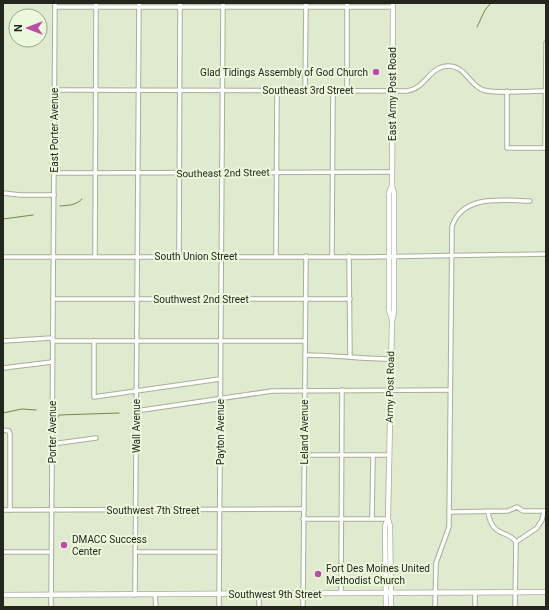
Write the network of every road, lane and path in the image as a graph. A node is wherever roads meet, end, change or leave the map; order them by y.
1 (55, 5) edge
2 (96, 5) edge
3 (139, 5) edge
4 (180, 5) edge
5 (223, 5) edge
6 (306, 5) edge
7 (347, 5) edge
8 (393, 5) edge
9 (546, 43) edge
10 (55, 90) junction
11 (96, 90) junction
12 (138, 90) junction
13 (180, 90) junction
14 (222, 90) junction
15 (277, 90) junction
16 (304, 90) junction
17 (333, 90) junction
18 (347, 90) junction
19 (392, 90) junction
20 (507, 91) junction
21 (545, 91) junction
22 (546, 148) edge
23 (277, 172) junction
24 (332, 172) junction
25 (392, 172) junction
26 (54, 173) junction
27 (95, 173) junction
28 (137, 173) junction
29 (179, 173) junction
30 (222, 173) junction
31 (3, 193) edge
32 (54, 195) junction
33 (530, 202) dead end
34 (451, 254) junction
35 (546, 254) edge
36 (137, 256) junction
37 (221, 256) junction
38 (276, 256) junction
39 (306, 256) junction
40 (332, 256) junction
41 (350, 256) junction
42 (392, 256) junction
43 (3, 257) edge
44 (53, 257) junction
45 (95, 257) junction
46 (179, 257) junction
47 (52, 299) junction
48 (136, 299) junction
49 (221, 299) junction
50 (305, 299) junction
51 (350, 299) junction
52 (52, 340) junction
53 (3, 341) edge
54 (94, 341) junction
55 (136, 341) junction
56 (220, 341) junction
57 (305, 341) junction
58 (305, 355) junction
59 (350, 357) junction
60 (391, 359) junction
61 (52, 362) junction
62 (3, 368) edge
63 (220, 379) junction
64 (304, 390) junction
65 (342, 390) junction
66 (390, 390) junction
67 (450, 390) junction
68 (136, 391) junction
69 (220, 398) junction
70 (136, 411) junction
71 (3, 430) edge
72 (96, 438) dead end
73 (52, 444) junction
74 (304, 455) junction
75 (342, 455) junction
76 (373, 455) junction
77 (389, 455) junction
78 (220, 509) junction
79 (304, 509) junction
80 (3, 510) edge
81 (10, 510) junction
82 (51, 510) junction
83 (135, 510) junction
84 (488, 511) junction
85 (545, 511) edge
86 (450, 512) junction
87 (303, 519) junction
88 (341, 519) junction
89 (372, 519) junction
90 (388, 519) junction
91 (516, 542) junction
92 (3, 552) edge
93 (51, 552) junction
94 (135, 552) junction
95 (219, 552) junction
96 (515, 592) junction
97 (546, 592) edge
98 (341, 593) junction
99 (388, 593) junction
100 (436, 593) junction
101 (475, 593) junction
102 (135, 594) junction
103 (156, 594) junction
104 (219, 594) junction
105 (259, 594) junction
106 (303, 594) junction
107 (3, 595) edge
108 (51, 595) junction
109 (51, 607) edge
110 (156, 607) edge
111 (219, 607) edge
112 (259, 607) edge
113 (303, 607) edge
114 (386, 607) edge
115 (391, 607) edge
116 (436, 607) edge
117 (475, 607) edge
118 (515, 607) edge

1 - 2 street
1 - 10 street, East Porter Avenue
2 - 3 street
2 - 11 street
3 - 4 street
3 - 12 street, Wall Avenue
4 - 5 street
4 - 13 street
5 - 6 street
5 - 14 street, Payton Avenue
6 - 7 street
6 - 16 street
7 - 8 street
7 - 18 street
8 - 19 main road, East Army Post Road
9 - 21 street
10 - 11 street, Southeast 3rd Street
10 - 26 street, East Porter Avenue
11 - 12 street, Southeast 3rd Street
11 - 27 street
12 - 13 street, Southeast 3rd Street
12 - 28 street, Wall Avenue
13 - 14 street, Southeast 3rd Street
13 - 29 street
14 - 15 street, Southeast 3rd Street
14 - 30 street, Payton Avenue
15 - 16 street, Southeast 3rd Street
15 - 23 street
16 - 17 street, Southeast 3rd Street
17 - 18 street, Southeast 3rd Street
17 - 24 street
18 - 19 street, Southeast 3rd Street
19 - 20 street, Southeast 3rd Street
19 - 25 main road, East Army Post Road
20 - 21 street, Southeast 3rd Street
20 - 22 street
21 - 22 street
23 - 24 street, Southeast 2nd Street
23 - 30 street, Southeast 2nd Street
23 - 38 street
24 - 25 street, Southeast 2nd Street
24 - 40 street
25 - 42 main road, East Army Post Road
26 - 27 street, Southeast 2nd Street
26 - 32 street, East Porter Avenue
27 - 28 street, Southeast 2nd Street
27 - 45 street
28 - 29 street, Southeast 2nd Street
28 - 36 street, Wall Avenue
29 - 30 street, Southeast 2nd Street
29 - 46 street
30 - 37 street, Payton Avenue
31 - 32 street
32 - 44 street, East Porter Avenue
33 - 34 street
34 - 35 street, South Union Street
34 - 42 street, South Union Street
34 - 67 street
36 - 45 street, South Union Street
36 - 46 street, South Union Street
36 - 48 street, Wall Avenue
37 - 38 street, South Union Street
37 - 46 street, South Union Street
37 - 49 street, Payton Avenue
38 - 39 street, South Union Street
39 - 40 street, South Union Street
39 - 50 street, Leland Avenue
40 - 41 street, South Union Street
41 - 42 street, South Union Street
41 - 51 street
42 - 60 main road, Army Post Road
43 - 44 street, South Union Street
44 - 45 street, South Union Street
44 - 47 street, Porter Avenue
47 - 48 street, Southwest 2nd Street
47 - 52 street, Porter Avenue
48 - 49 street, Southwest 2nd Street
48 - 55 street, Wall Avenue
49 - 50 street, Southwest 2nd Street
49 - 56 street, Payton Avenue
50 - 51 street, Southwest 2nd Street
50 - 57 street, Leland Avenue
51 - 59 street
52 - 53 street
52 - 54 street
52 - 61 street, Porter Avenue
54 - 55 street
54 - 68 street
55 - 56 street
55 - 68 street, Wall Avenue
56 - 57 street
56 - 63 street, Payton Avenue
57 - 58 street, Leland Avenue
58 - 59 street
58 - 64 street, Leland Avenue
59 - 60 street
60 - 66 main road, Army Post Road
61 - 62 street
61 - 73 street, Porter Avenue
63 - 68 street
63 - 69 street, Payton Avenue
64 - 65 street
64 - 69 street
64 - 74 street, Leland Avenue
65 - 66 street
65 - 75 street
66 - 67 street
66 - 77 main road, Army Post Road
67 - 86 street
68 - 70 street, Wall Avenue
69 - 70 street
69 - 78 street, Payton Avenue
70 - 83 street, Wall Avenue
71 - 81 street
72 - 73 street
73 - 82 street, Porter Avenue
74 - 75 street
74 - 79 street, Leland Avenue
75 - 76 street
75 - 88 street
76 - 77 street
76 - 89 street
77 - 90 main road, Army Post Road
78 - 79 street, Southwest 7th Street
78 - 83 street, Southwest 7th Street
78 - 95 street, Payton Avenue
79 - 87 street, Leland Avenue
80 - 81 street, Southwest 7th Street
81 - 82 street, Southwest 7th Street
82 - 83 street, Southwest 7th Street
82 - 93 street, Porter Avenue
83 - 94 street, Wall Avenue
84 - 85 street
84 - 86 street
84 - 91 street
85 - 91 street
86 - 100 street
87 - 88 street
87 - 106 street, Leland Avenue
88 - 89 street
88 - 98 street
89 - 90 street
90 - 99 main road, Army Post Road
91 - 96 street
92 - 93 street
93 - 108 street, Porter Avenue
94 - 95 street
94 - 102 street, Wall Avenue
95 - 104 street, Payton Avenue
96 - 97 main road, Southwest 9th Street
96 - 101 main road, Southwest 9th Street
96 - 118 street
98 - 99 main road, Southwest 9th Street
98 - 106 main road, Southwest 9th Street
99 - 100 main road, Southwest 9th Street
99 - 114 main road, Army Post Road
99 - 115 main road, Army Post Road
100 - 101 main road, Southwest 9th Street
100 - 116 street
101 - 117 street
102 - 103 main road, Southwest 9th Street
102 - 108 main road, Southwest 9th Street
103 - 104 main road, Southwest 9th Street
103 - 110 street
104 - 105 main road, Southwest 9th Street
104 - 111 street, Payton Avenue
105 - 106 main road, Southwest 9th Street
105 - 112 street
106 - 113 street, Leland Avenue
107 - 108 main road, Southwest 9th Street
108 - 109 street, Porter Avenue

